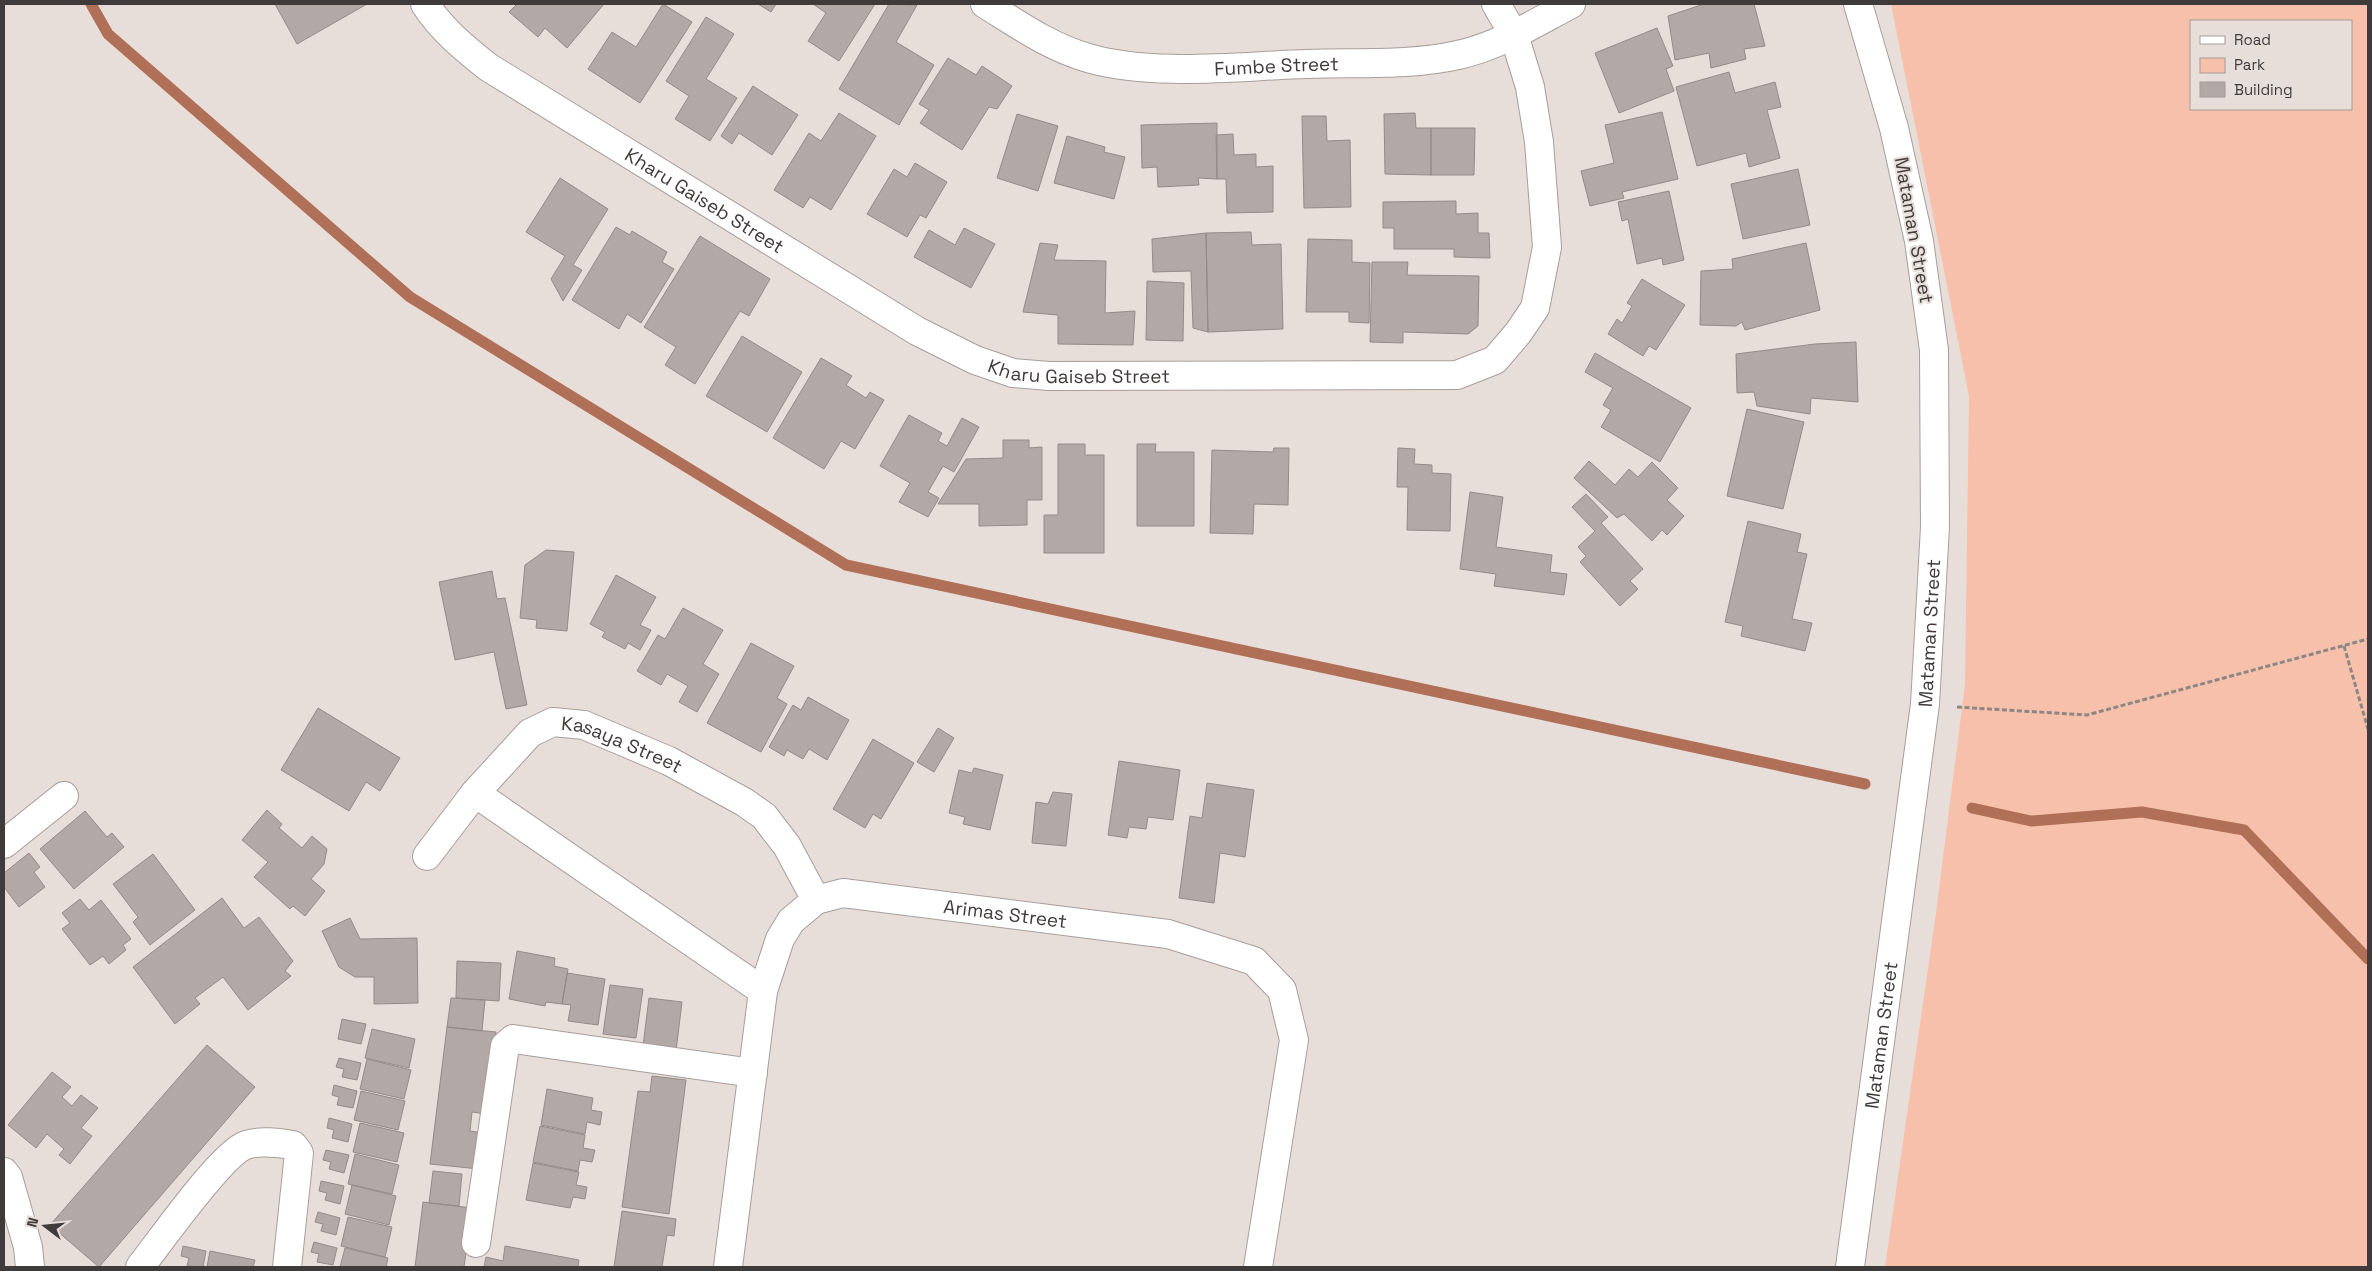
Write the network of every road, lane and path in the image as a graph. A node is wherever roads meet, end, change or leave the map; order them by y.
1 (425, 4) edge
2 (985, 4) edge
3 (1496, 4) edge
4 (1571, 4) edge
5 (1858, 4) edge
6 (1514, 35) junction
7 (2368, 639) edge
8 (2344, 646) junction
9 (1924, 704) junction
10 (2368, 729) edge
11 (475, 793) junction
12 (64, 796) dead end
13 (4, 844) edge
14 (427, 856) dead end
15 (816, 900) junction
16 (763, 991) junction
17 (753, 1073) junction
18 (4, 1172) edge
19 (476, 1243) dead end
20 (30, 1267) edge
21 (140, 1267) edge
22 (287, 1267) edge
23 (728, 1267) edge
24 (1258, 1267) edge
25 (1850, 1267) edge

1 - 6 street, Kharu Gaiseb Street
2 - 6 street, Fumbe Street
3 - 6 street, Kharu Gaiseb Street
4 - 6 street, Fumbe Street
5 - 9 street, Mataman Street
7 - 8 path
8 - 9 path
8 - 10 path
9 - 25 street, Mataman Street
11 - 14 street, Kasaya Street
11 - 15 street, Kasaya Street
11 - 16 street
12 - 13 street
15 - 16 street, Arimas Street
15 - 24 street, Arimas Street
16 - 17 street, Arimas Street
17 - 19 street
17 - 23 street, Arimas Street
18 - 20 street
21 - 22 street

